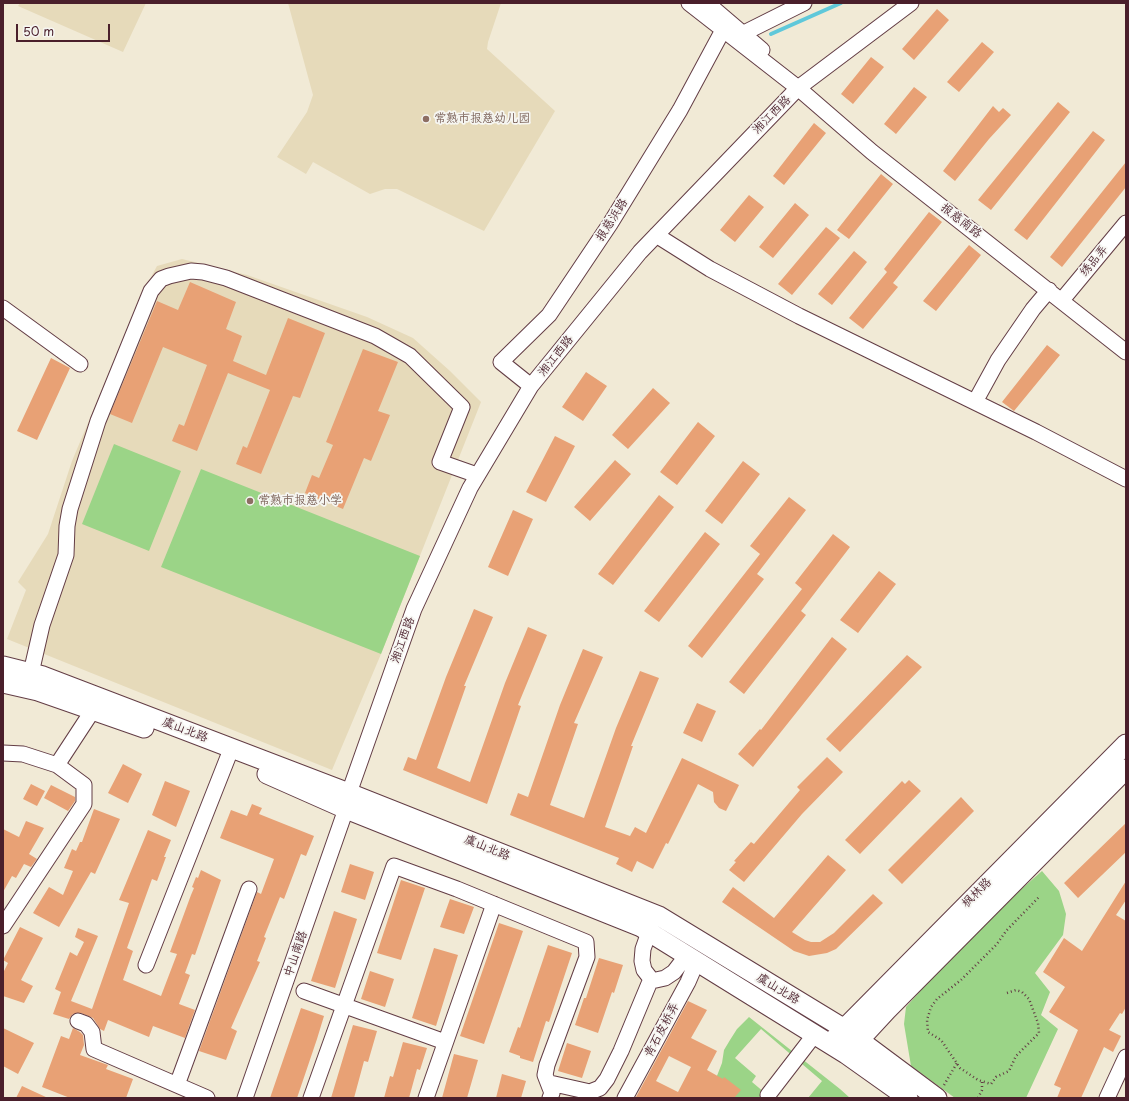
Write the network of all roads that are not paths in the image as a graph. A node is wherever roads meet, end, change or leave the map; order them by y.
1 (689, 3) edge
2 (707, 3) edge
3 (804, 3) edge
4 (911, 3) edge
5 (723, 30) junction
6 (744, 33) junction
7 (798, 88) junction
8 (1126, 223) edge
9 (656, 235) junction
10 (1049, 290) junction
11 (1062, 300) junction
12 (3, 308) edge
13 (1126, 352) edge
14 (80, 364) dead end
15 (531, 386) junction
16 (975, 402) junction
17 (477, 475) junction
18 (1126, 479) edge
19 (3, 666) edge
20 (31, 673) junction
21 (3, 683) edge
22 (92, 710) junction
23 (1126, 744) edge
24 (3, 754) edge
25 (228, 758) junction
26 (57, 765) junction
27 (1126, 769) edge
28 (347, 801) junction
29 (249, 889) dead end
30 (494, 904) junction
31 (3, 926) edge
32 (649, 932) junction
33 (692, 958) junction
34 (146, 966) dead end
35 (651, 979) junction
36 (304, 991) dead end
37 (343, 1005) junction
38 (78, 1021) dead end
39 (843, 1028) junction
40 (823, 1039) junction
41 (445, 1042) junction
42 (853, 1047) junction
43 (1126, 1057) edge
44 (177, 1085) junction
45 (550, 1091) edge
46 (768, 1095) dead end
47 (936, 1097) edge
48 (207, 1098) edge
49 (245, 1098) edge
50 (311, 1098) edge
51 (426, 1098) edge
52 (626, 1098) edge
53 (908, 1098) edge
54 (1108, 1098) edge

1 - 5 street, 报慈南路
2 - 6 street, 报慈南路
3 - 6 street
4 - 7 street, 湘江西路
5 - 7 street, 报慈南路
5 - 15 street, 报慈浜路
6 - 7 street, 报慈南路
7 - 9 street, 湘江西路
7 - 10 street, 报慈南路
8 - 11 street, 绣品弄
9 - 15 street, 湘江西路
9 - 16 street
10 - 11 street, 报慈南路
10 - 16 street
11 - 13 street, 报慈南路
12 - 14 street
15 - 17 street, 湘江西路
16 - 18 street
17 - 20 street
17 - 28 street, 湘江西路
19 - 20 main road, 虞山北路
20 - 28 main road, 虞山北路
21 - 22 main road, 虞山北路
22 - 25 main road, 虞山北路
22 - 26 street
23 - 39 main road, 枫林路
24 - 26 street
25 - 28 main road, 虞山北路
25 - 34 street
26 - 31 street
27 - 42 main road, 枫林路
28 - 32 main road, 虞山北路
28 - 39 main road, 虞山北路
28 - 49 street, 中山南路
29 - 44 street
30 - 37 street
30 - 41 street
30 - 45 street
32 - 33 main road, 虞山北路
32 - 35 street
33 - 35 street
33 - 40 main road, 虞山北路
33 - 52 street, 青石皮桥弄
35 - 45 street
36 - 37 street
37 - 41 street
37 - 50 street
38 - 44 street
39 - 40 main road, 枫林路
39 - 42 main road, 虞山北路
40 - 42 main road, 虞山北路
40 - 46 street
41 - 51 street
42 - 47 main road, 虞山北路
42 - 53 main road, 虞山北路
43 - 54 street
44 - 48 street

